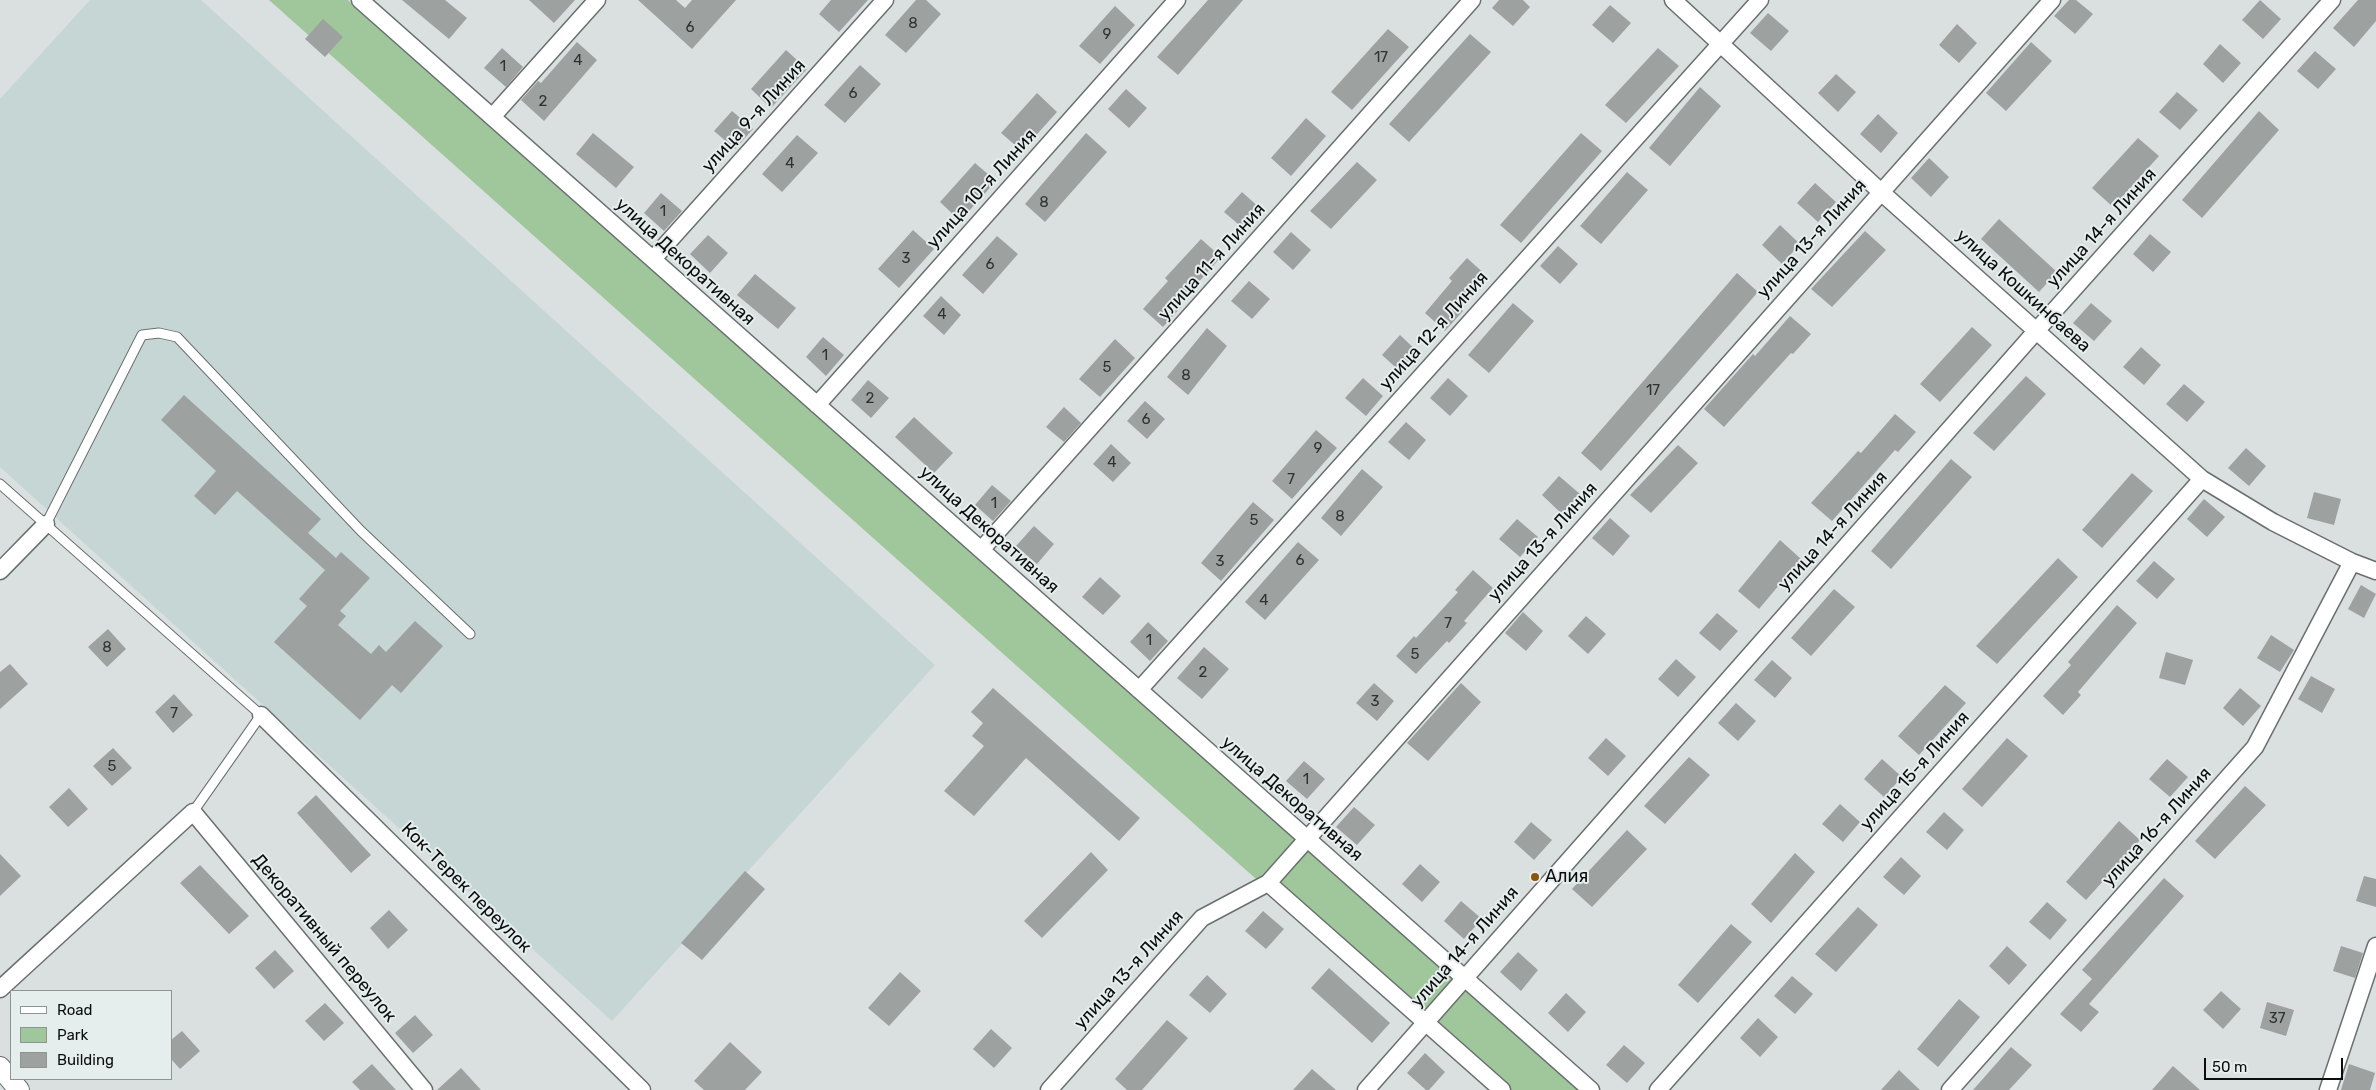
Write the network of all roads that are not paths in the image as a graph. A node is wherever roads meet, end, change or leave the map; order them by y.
1 (360, 0) edge
2 (597, 0) edge
3 (885, 0) edge
4 (1178, 0) edge
5 (1472, 0) edge
6 (1673, 0) edge
7 (1760, 0) edge
8 (2052, 0) edge
9 (2332, 0) edge
10 (1721, 43) junction
11 (492, 117) junction
12 (1881, 192) junction
13 (653, 259) junction
14 (2037, 330) junction
15 (817, 405) junction
16 (2202, 479) junction
17 (0, 484) edge
18 (46, 524) junction
19 (982, 550) junction
20 (2352, 562) junction
21 (0, 571) edge
22 (2376, 571) edge
23 (470, 634) dead end
24 (1138, 690) junction
25 (261, 715) junction
26 (193, 812) junction
27 (1306, 838) junction
28 (1268, 883) junction
29 (2376, 946) edge
30 (1464, 978) junction
31 (0, 989) edge
32 (1426, 1022) junction
33 (0, 1066) edge
34 (10, 1079) edge
35 (11, 1080) edge
36 (19, 1090) edge
37 (424, 1090) edge
38 (642, 1090) edge
39 (1049, 1090) edge
40 (1366, 1090) edge
41 (1502, 1090) edge
42 (1591, 1090) edge
43 (1658, 1090) edge
44 (1950, 1090) edge
45 (2328, 1090) edge

1 - 11 street, улица Декоративная
2 - 11 street
3 - 13 street, улица 9-я Линия
4 - 15 street, улица 10-я Линия
5 - 19 street, улица 11-я Линия
6 - 10 street, улица Кошкинбаева
7 - 10 street, улица 12-я Линия
8 - 12 street, улица 13-я Линия
9 - 14 street, улица 14-я Линия
10 - 12 street, улица Кошкинбаева
10 - 24 street, улица 12-я Линия
11 - 13 street, улица Декоративная
12 - 14 street, улица Кошкинбаева
12 - 27 street, улица 13-я Линия
13 - 15 street, улица Декоративная
14 - 16 street, улица Кошкинбаева
14 - 30 street, улица 14-я Линия
15 - 19 street, улица Декоративная
16 - 20 street, улица Кошкинбаева
16 - 43 street, улица 15-я Линия
17 - 18 lane
18 - 21 street
18 - 23 lane
18 - 25 lane
19 - 24 street, улица Декоративная
20 - 22 street, улица Кошкинбаева
20 - 44 street, улица 16-я Линия
24 - 27 street, улица Декоративная
25 - 26 lane
25 - 38 street, Кок-Терек переулок
26 - 31 street
26 - 37 street, Декоративный переулок
27 - 28 street, улица 13-я Линия
27 - 30 street, улица Декоративная
28 - 32 street
28 - 39 street, улица 13-я Линия
29 - 45 street
30 - 32 street, улица 14-я Линия
30 - 42 street, улица Декоративная
32 - 40 street, улица 14-я Линия
32 - 41 street
33 - 34 street
35 - 36 street

